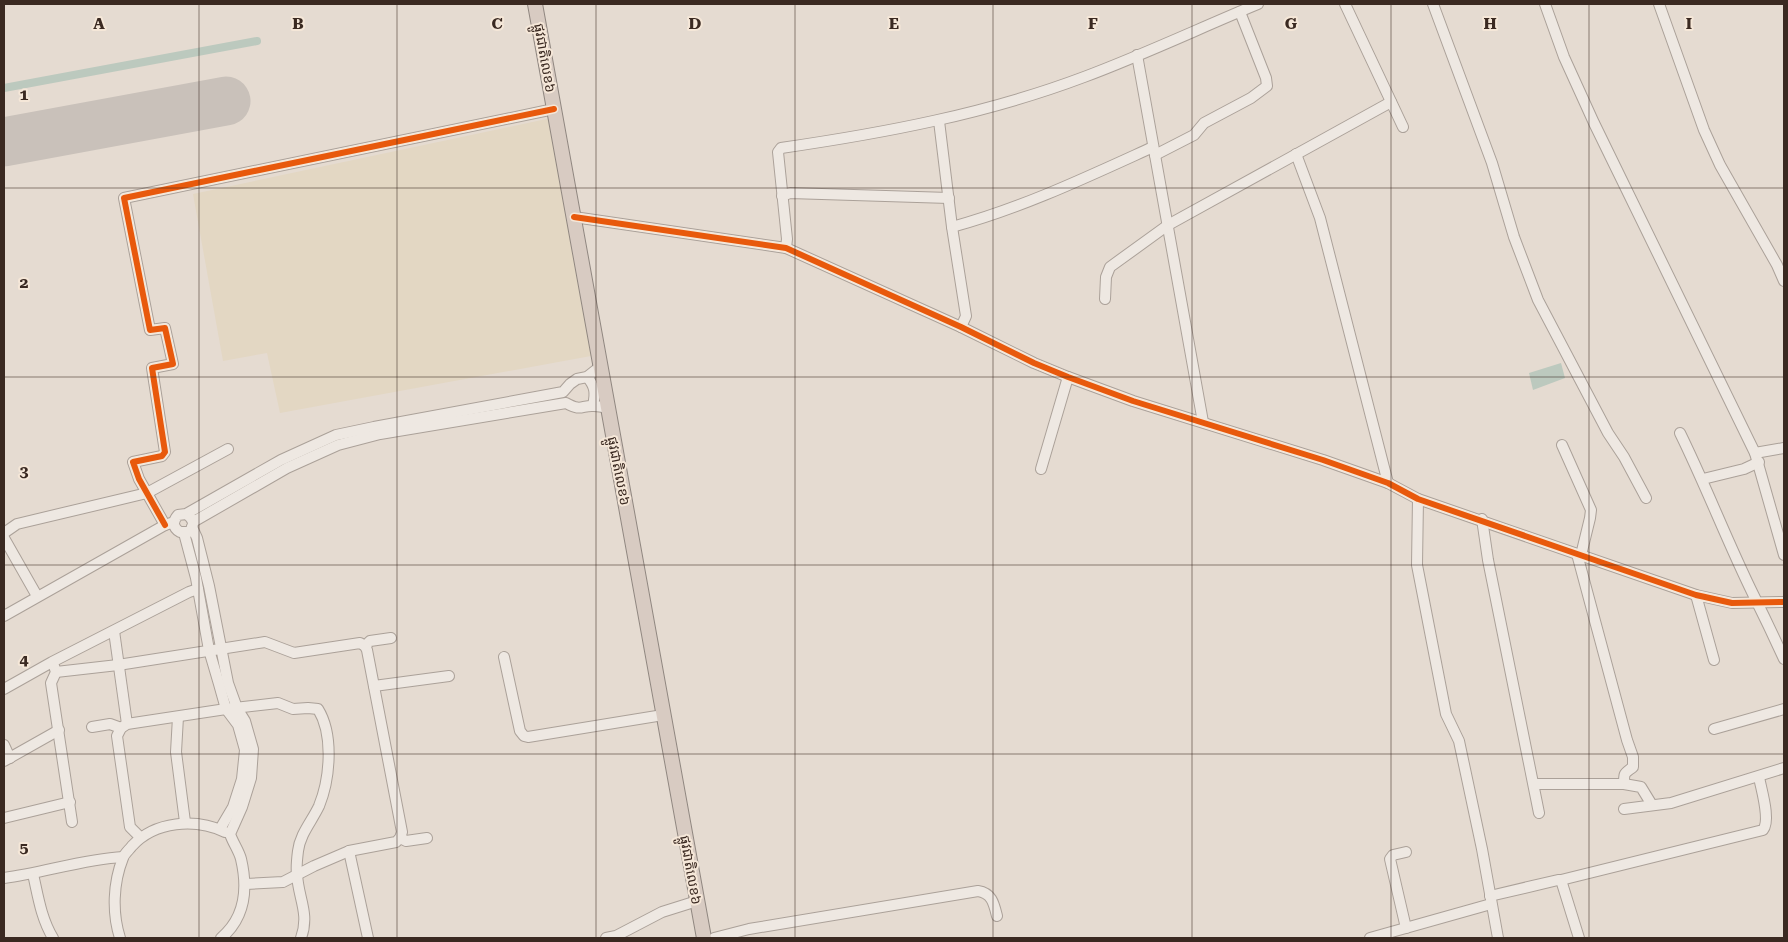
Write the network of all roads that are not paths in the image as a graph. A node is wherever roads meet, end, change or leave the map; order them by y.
1 (535, 4) edge
2 (1258, 4) edge
3 (1345, 4) edge
4 (1433, 4) edge
5 (1545, 4) edge
6 (1659, 4) edge
7 (1240, 12) junction
8 (1136, 55) junction
9 (1391, 102) junction
10 (554, 109) junction
11 (939, 121) junction
12 (1403, 127) dead end
13 (1154, 151) junction
14 (1296, 154) junction
15 (782, 196) junction
16 (950, 198) junction
17 (574, 217) junction
18 (1168, 225) junction
19 (952, 227) junction
20 (786, 248) junction
21 (1784, 281) edge
22 (1105, 299) dead end
23 (961, 327) junction
24 (600, 366) junction
25 (587, 377) junction
26 (1068, 377) junction
27 (593, 405) junction
28 (607, 408) junction
29 (1203, 422) junction
30 (1680, 433) dead end
31 (337, 440) junction
32 (1562, 445) dead end
33 (1784, 448) edge
34 (228, 449) dead end
35 (1757, 458) junction
36 (1041, 469) dead end
37 (1703, 479) junction
38 (1388, 483) junction
39 (147, 493) junction
40 (1646, 498) dead end
41 (1418, 499) junction
42 (1482, 520) junction
43 (169, 524) junction
44 (189, 524) junction
45 (4, 533) edge
46 (5, 543) edge
47 (1579, 554) junction
48 (1784, 554) edge
49 (198, 589) junction
50 (1696, 595) junction
51 (37, 596) junction
52 (1784, 602) edge
53 (1759, 604) junction
54 (4, 616) edge
55 (114, 631) junction
56 (390, 638) dead end
57 (365, 646) junction
58 (222, 649) junction
59 (209, 650) junction
60 (504, 658) dead end
61 (1784, 659) edge
62 (1714, 660) dead end
63 (118, 665) junction
64 (54, 667) junction
65 (449, 676) dead end
66 (374, 686) junction
67 (4, 689) edge
68 (232, 708) junction
69 (1784, 709) edge
70 (664, 715) junction
71 (178, 717) junction
72 (124, 726) junction
73 (92, 727) dead end
74 (1714, 729) dead end
75 (59, 730) junction
76 (4, 745) edge
77 (7, 759) edge
78 (1784, 768) edge
79 (1758, 777) junction
80 (1534, 784) junction
81 (1624, 784) junction
82 (70, 802) junction
83 (1652, 805) junction
84 (1624, 809) dead end
85 (1539, 813) dead end
86 (4, 818) edge
87 (72, 822) dead end
88 (186, 822) junction
89 (220, 829) junction
90 (230, 834) junction
91 (140, 837) junction
92 (400, 838) junction
93 (427, 838) dead end
94 (349, 851) junction
95 (1406, 852) dead end
96 (123, 857) junction
97 (33, 874) junction
98 (297, 875) junction
99 (4, 878) edge
100 (1561, 880) junction
101 (246, 884) junction
102 (1491, 900) junction
103 (697, 901) junction
104 (997, 916) dead end
105 (1406, 928) junction
106 (1388, 936) edge
107 (53, 938) edge
108 (120, 938) edge
109 (221, 938) edge
110 (301, 938) edge
111 (368, 938) edge
112 (606, 938) edge
113 (704, 938) edge
114 (714, 938) edge
115 (1370, 938) edge
116 (1498, 938) edge
117 (1578, 938) edge

1 - 10 highway, ផ្លូវជាតិលេខ៦
2 - 7 street
3 - 9 street
4 - 40 street
5 - 35 street
6 - 21 street
7 - 8 street
7 - 13 street
8 - 11 street
8 - 13 street
9 - 12 street
9 - 14 street
10 - 17 highway, ផ្លូវជាតិលេខ៦
10 - 39 street
11 - 15 street
11 - 16 street
13 - 18 street
13 - 19 street
14 - 18 street
14 - 38 street
15 - 16 street
15 - 20 street
16 - 19 street
17 - 20 street
17 - 24 highway, ផ្លូវជាតិលេខ៦
18 - 22 street
18 - 29 street
19 - 23 street
20 - 23 street
23 - 26 street
24 - 25 street
24 - 28 highway, ផ្លូវជាតិលេខ៦
25 - 27 street
25 - 31 street
26 - 29 street
26 - 36 street
27 - 28 street
27 - 31 street
28 - 70 highway, ផ្លូវជាតិលេខ៦
29 - 38 street
30 - 37 street
31 - 44 street
32 - 47 street
33 - 35 street
34 - 39 street
35 - 37 street
35 - 48 street
37 - 53 street
38 - 41 street
39 - 43 street
39 - 45 street
41 - 42 street
41 - 102 street
42 - 47 street
42 - 80 street
43 - 44 street
43 - 44 street
43 - 51 street
44 - 49 street
44 - 58 street
46 - 51 street
47 - 50 street
47 - 81 street
49 - 55 street
49 - 59 street
50 - 53 street
50 - 62 street
51 - 54 street
52 - 53 street
53 - 61 street
55 - 63 street
55 - 64 street
56 - 57 street
57 - 58 street
57 - 66 street
58 - 59 street
58 - 68 street
59 - 63 street
59 - 68 street
60 - 70 street
63 - 64 street
63 - 72 street
64 - 67 street
64 - 75 street
65 - 66 street
66 - 92 street
68 - 71 street
68 - 89 street
68 - 90 street
68 - 98 street
69 - 74 street
70 - 103 highway, ផ្លូវជាតិលេខ៦
71 - 72 street
71 - 88 street
72 - 73 street
72 - 91 street
75 - 77 street
75 - 82 street
76 - 77 street
78 - 79 street
79 - 83 street
79 - 100 street
80 - 81 street
80 - 85 street
81 - 83 street
82 - 86 street
82 - 87 street
83 - 84 street
88 - 89 street
88 - 91 street
89 - 90 street
90 - 101 street
91 - 96 street
92 - 93 street
92 - 94 street
94 - 98 street
94 - 111 street
95 - 105 street
96 - 97 street
96 - 108 street
97 - 99 street
97 - 107 street
98 - 101 street
98 - 110 street
100 - 102 street
100 - 117 street
101 - 109 street
102 - 105 street
102 - 116 street
103 - 112 street
103 - 113 highway, ផ្លូវជាតិលេខ៦
104 - 114 street
105 - 106 street
106 - 115 street

